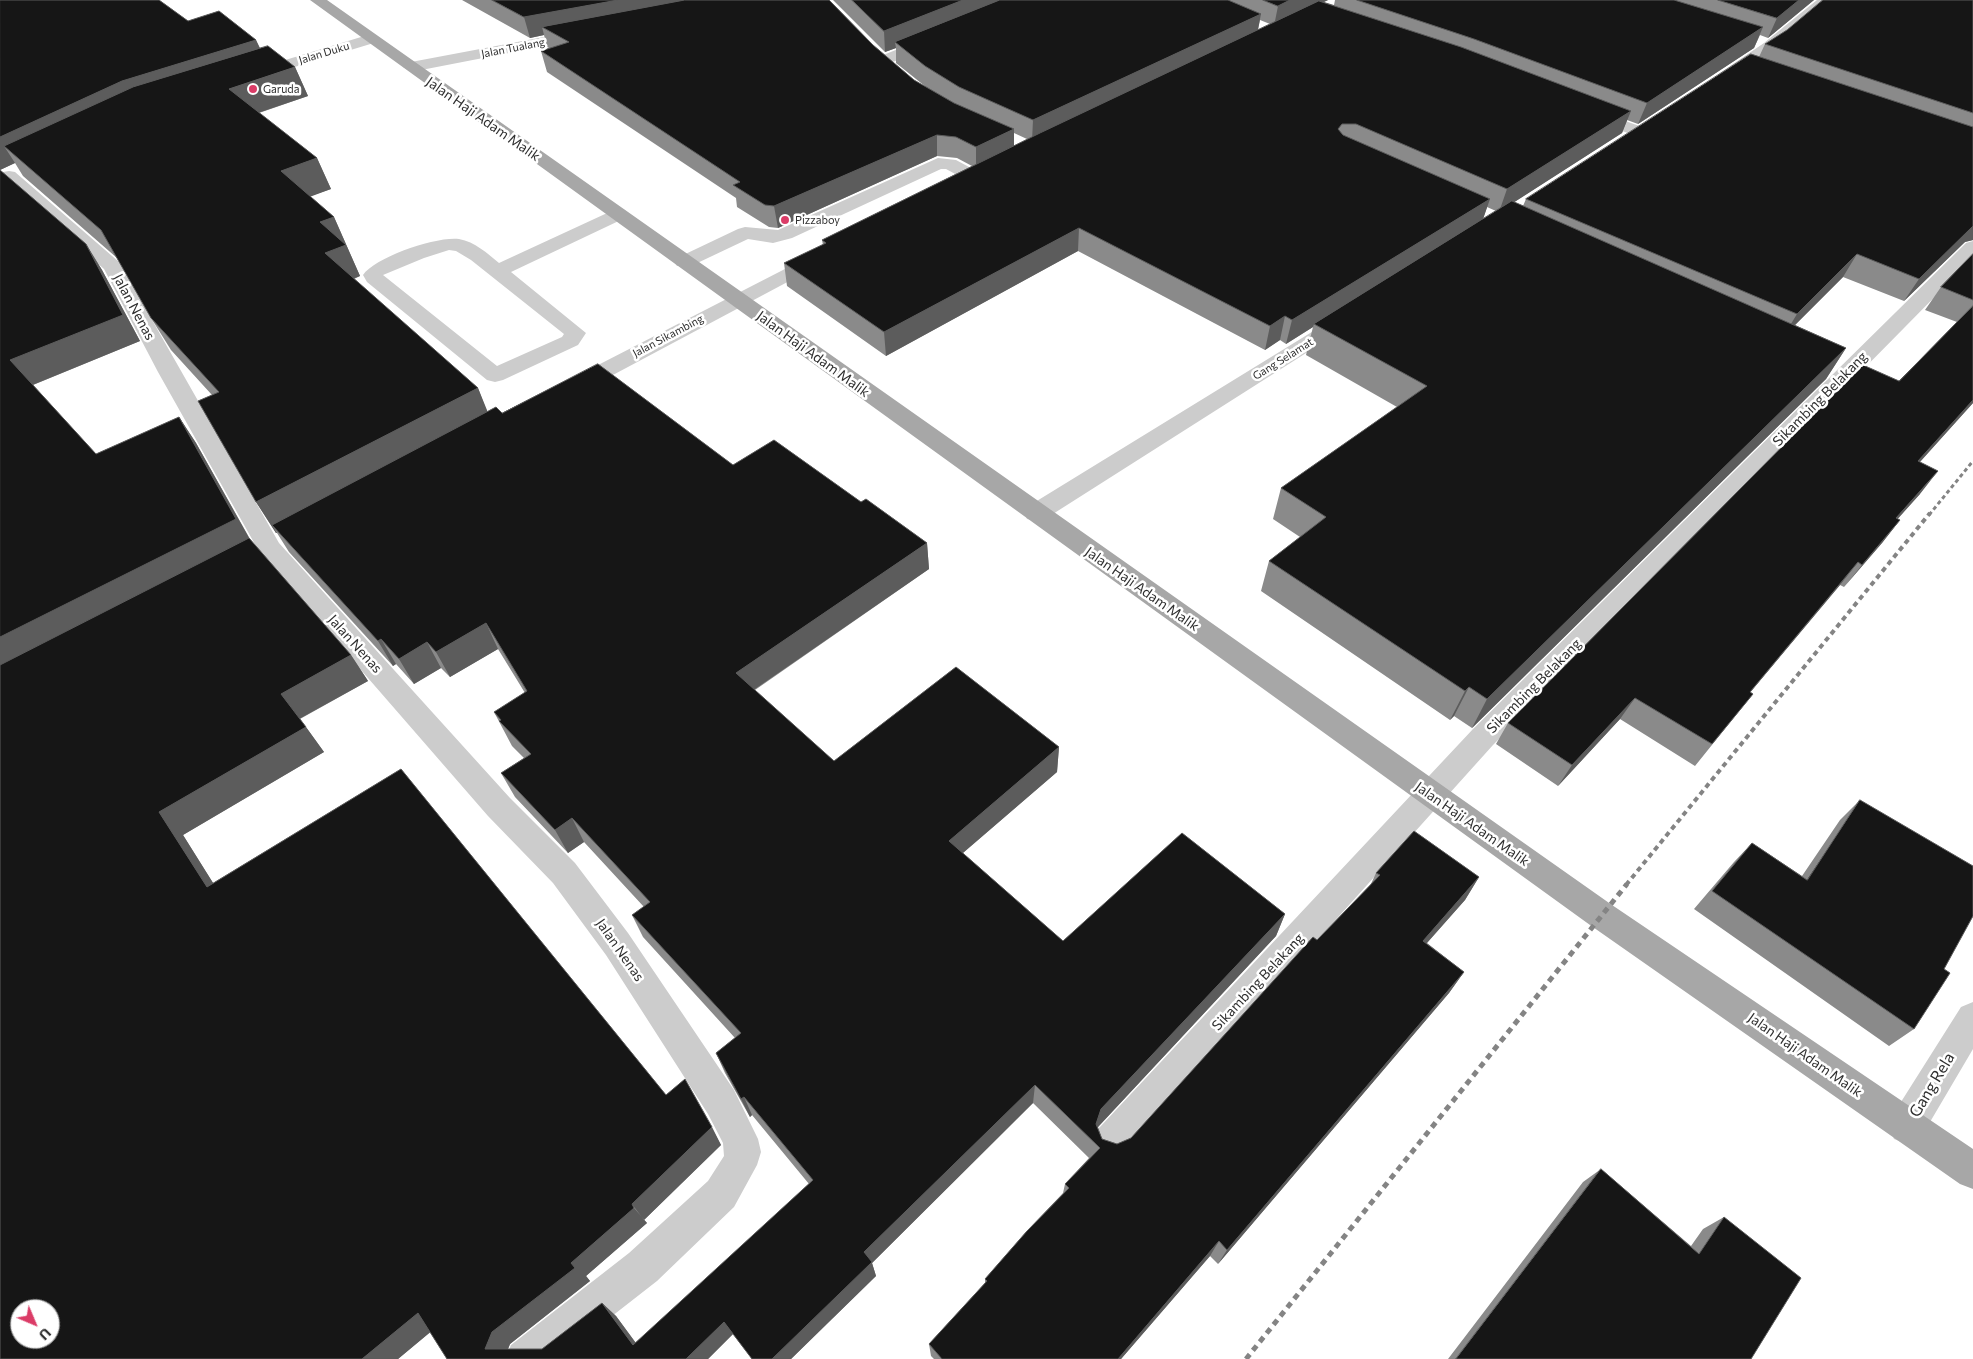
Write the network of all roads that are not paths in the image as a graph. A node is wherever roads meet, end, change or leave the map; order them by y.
1 (317, 0) edge
2 (1826, 0) edge
3 (596, 32) edge
4 (943, 36) edge
5 (371, 39) junction
6 (870, 48) edge
7 (882, 61) junction
8 (411, 67) junction
9 (1740, 67) junction
10 (894, 72) edge
11 (1758, 73) edge
12 (243, 78) edge
13 (1709, 87) edge
14 (1573, 107) edge
15 (1618, 146) edge
16 (12, 174) edge
17 (975, 179) edge
18 (618, 214) junction
19 (1973, 247) edge
20 (834, 250) edge
21 (684, 262) junction
22 (497, 271) junction
23 (737, 299) junction
24 (1352, 316) edge
25 (552, 398) edge
26 (1036, 513) junction
27 (1431, 794) junction
28 (1973, 1018) edge
29 (1907, 1126) junction
30 (1112, 1141) edge
31 (1973, 1171) edge
32 (524, 1359) edge

1 - 5 main road, Jalan Haji Adam Malik
2 - 9 street
3 - 8 street, Jalan Tualang
4 - 7 street
5 - 8 main road, Jalan Haji Adam Malik
5 - 12 street, Jalan Duku
6 - 7 street
7 - 10 street
8 - 18 main road, Jalan Haji Adam Malik
9 - 11 street
9 - 13 street
14 - 15 street
16 - 32 street, Jalan Nenas
17 - 21 street
18 - 21 main road, Jalan Haji Adam Malik
18 - 22 street
19 - 27 street, Sikambing Belakang
20 - 23 street, Jalan Sikambing
21 - 23 main road, Jalan Haji Adam Malik
22 - 22 street
23 - 25 street, Jalan Sikambing
23 - 26 main road, Jalan Haji Adam Malik
24 - 26 street, Gang Selamat
26 - 27 main road, Jalan Haji Adam Malik
27 - 29 main road, Jalan Haji Adam Malik
27 - 30 street, Sikambing Belakang
28 - 29 street, Gang Rela
29 - 31 main road, Jalan Haji Adam Malik

